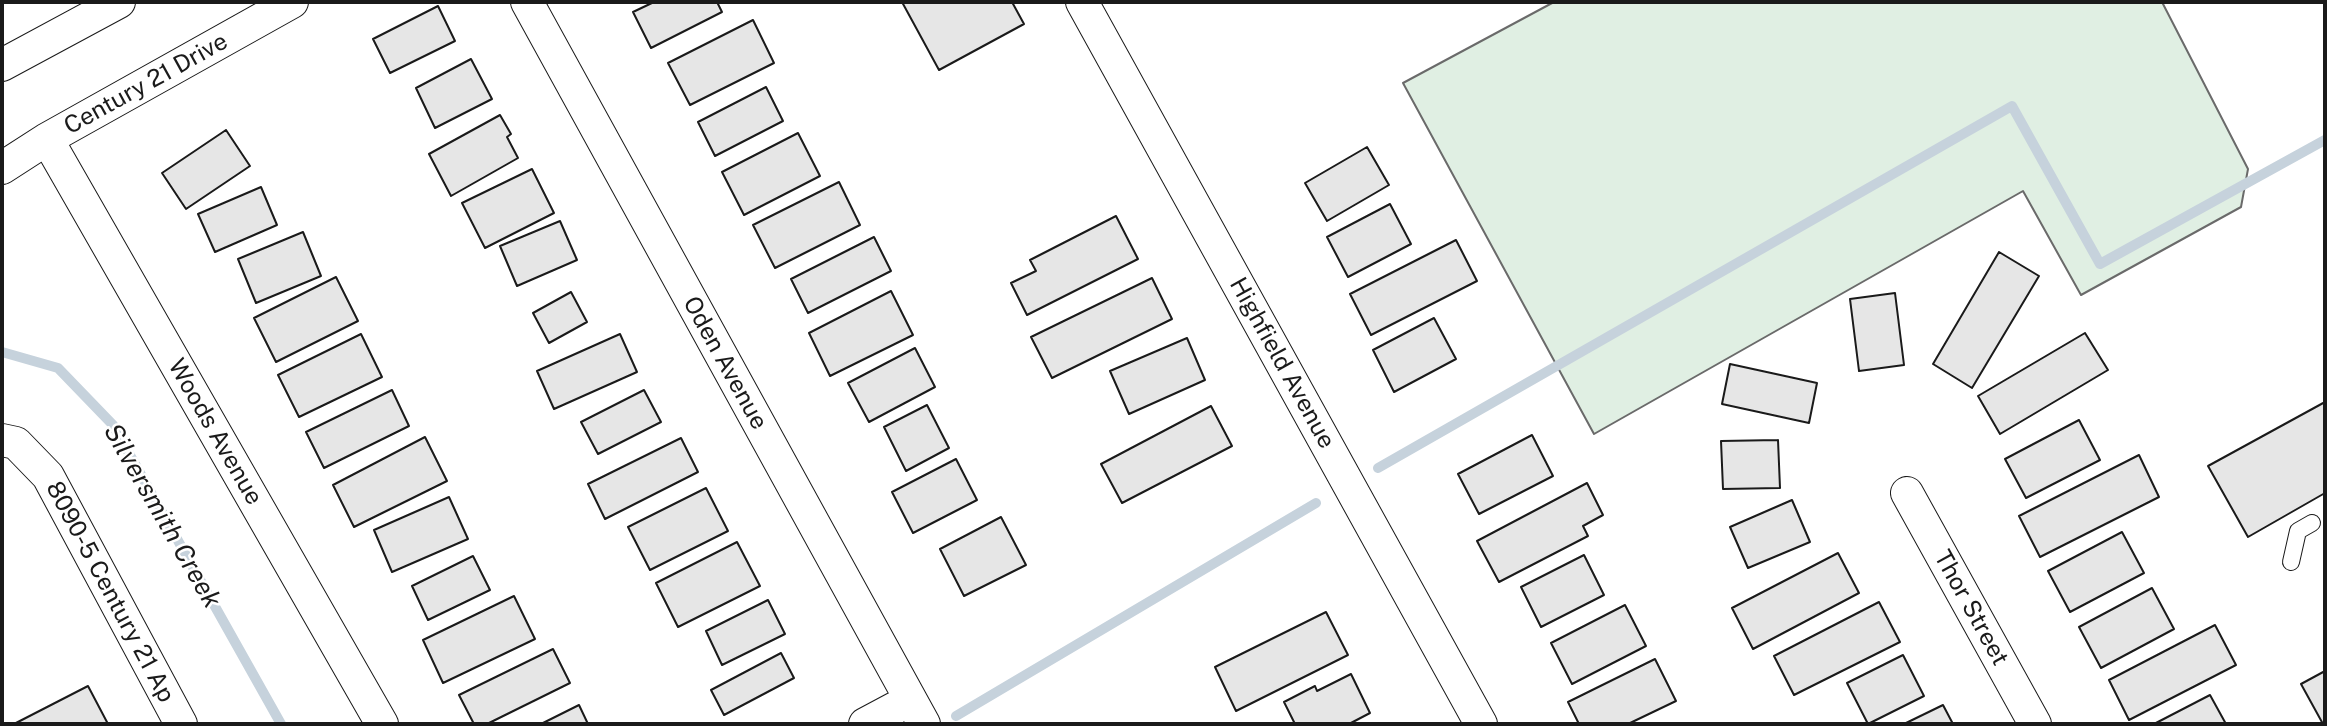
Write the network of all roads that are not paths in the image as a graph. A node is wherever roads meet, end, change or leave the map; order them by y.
1 (119, 2) edge
2 (292, 2) edge
3 (527, 2) edge
4 (1082, 2) edge
5 (2, 65) edge
6 (47, 139) junction
7 (2, 168) edge
8 (2, 440) edge
9 (1907, 493) dead end
10 (2312, 523) dead end
11 (2291, 562) dead end
12 (917, 712) edge
13 (181, 724) edge
14 (382, 724) edge
15 (865, 724) edge
16 (1481, 724) edge
17 (2035, 724) edge

1 - 5 street
2 - 6 street, Century 21 Drive
3 - 12 street, Oden Avenue
4 - 16 street, Highfield Avenue
6 - 7 street, Century 21 Drive
6 - 14 street, Woods Avenue
8 - 13 street, 8090-5 Century 21 Ap
9 - 17 street, Thor Street
10 - 11 lane
12 - 15 street

